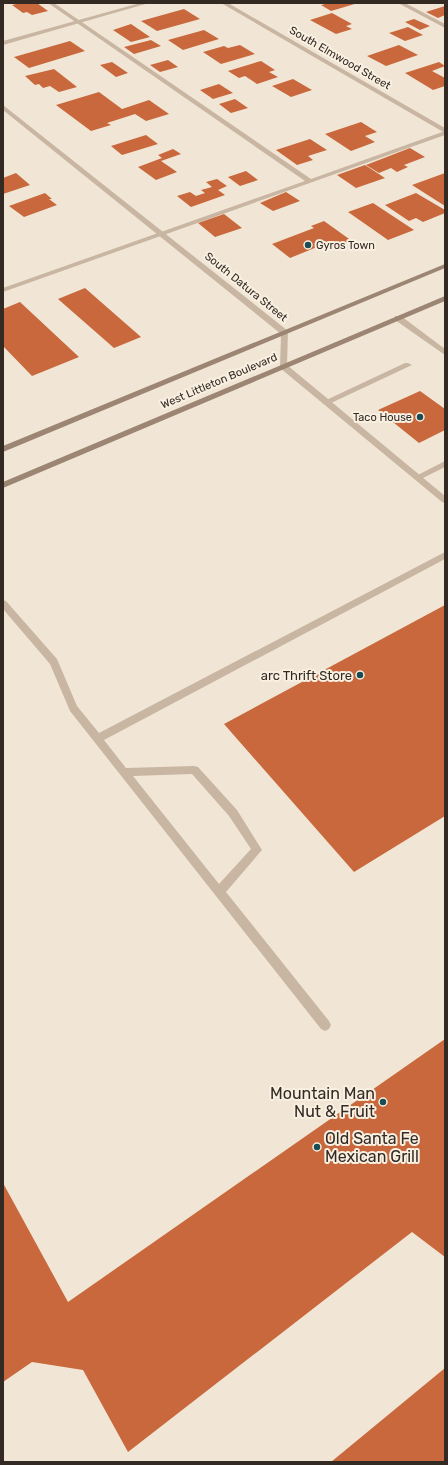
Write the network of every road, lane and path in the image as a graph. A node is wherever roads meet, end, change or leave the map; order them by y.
1 (51, 3) edge
2 (146, 3) edge
3 (224, 3) edge
4 (401, 3) edge
5 (79, 22) junction
6 (445, 26) edge
7 (3, 43) edge
8 (3, 107) edge
9 (445, 132) edge
10 (310, 181) junction
11 (161, 234) junction
12 (445, 266) edge
13 (3, 290) edge
14 (445, 298) edge
15 (398, 318) junction
16 (285, 333) junction
17 (445, 353) edge
18 (408, 365) dead end
19 (283, 366) junction
20 (326, 402) junction
21 (3, 449) edge
22 (445, 464) edge
23 (418, 477) junction
24 (3, 485) edge
25 (445, 500) edge
26 (445, 555) edge
27 (3, 603) edge
28 (98, 738) junction
29 (124, 772) junction
30 (219, 892) junction
31 (325, 1025) dead end

1 - 5 street
2 - 5 street
3 - 9 street, South Elmwood Street
4 - 6 street
5 - 7 street
5 - 10 street
8 - 11 street, South Datura Street
9 - 10 street
10 - 11 street
11 - 13 street
11 - 16 street, South Datura Street
12 - 16 main road, West Littleton Boulevard
14 - 15 main road, West Littleton Boulevard
15 - 17 street
15 - 19 main road, West Littleton Boulevard
16 - 19 street, South Datura Street
16 - 21 main road, West Littleton Boulevard
18 - 20 street
19 - 20 street
19 - 24 main road, West Littleton Boulevard
20 - 23 street
22 - 23 street
23 - 25 street
26 - 28 street
27 - 28 street
28 - 29 street
29 - 30 street
29 - 30 street
30 - 31 street

